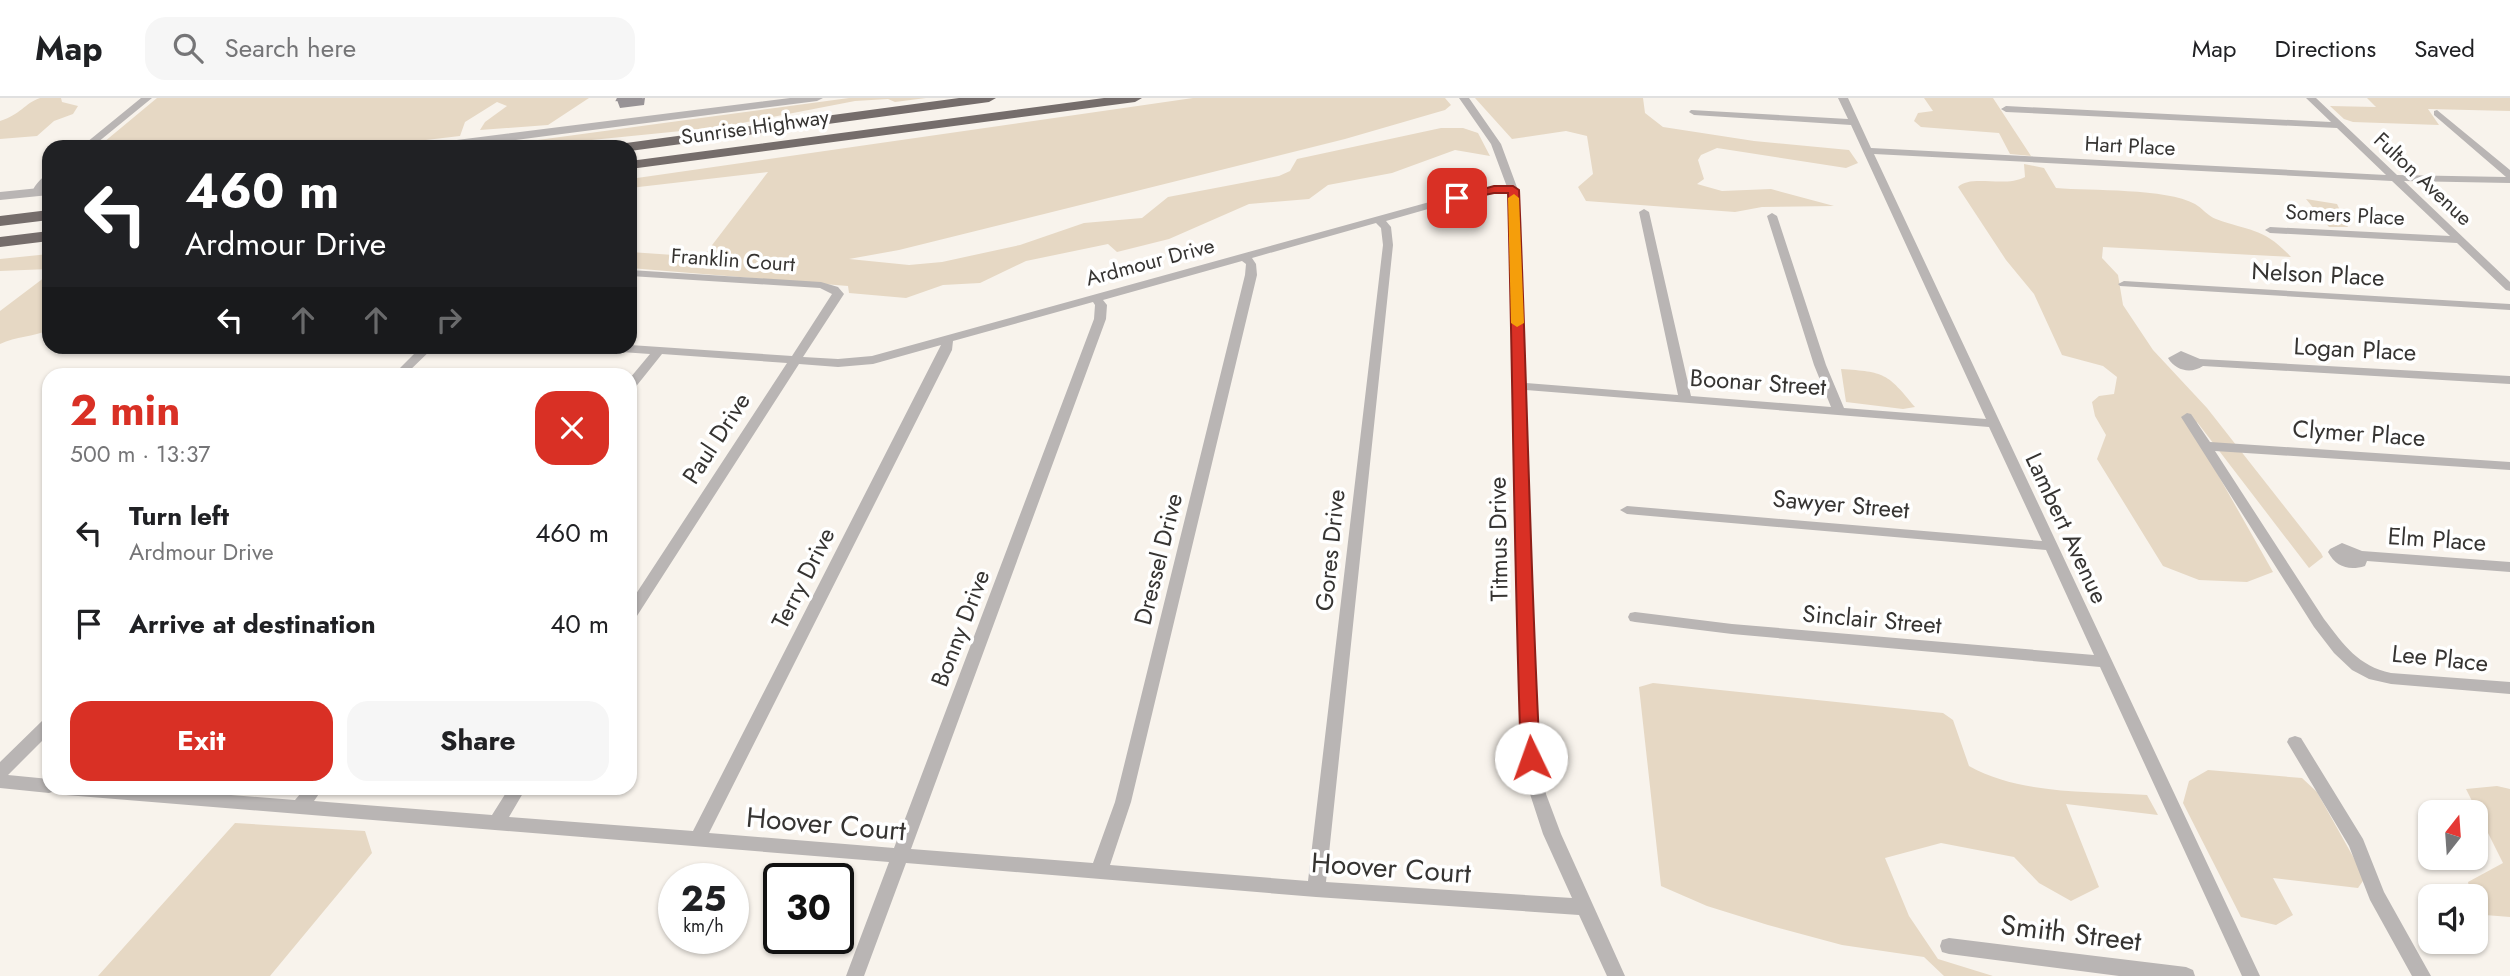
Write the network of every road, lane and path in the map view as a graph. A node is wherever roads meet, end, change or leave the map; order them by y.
1 (147, 98) edge
2 (817, 98) edge
3 (989, 98) edge
4 (1135, 98) edge
5 (1464, 98) edge
6 (1843, 98) edge
7 (2311, 98) edge
8 (2006, 109) dead end
9 (1694, 112) dead end
10 (2437, 113) dead end
11 (1853, 122) junction
12 (2339, 125) junction
13 (95, 140) edge
14 (488, 140) edge
15 (637, 146) edge
16 (1866, 150) junction
17 (637, 164) edge
18 (2393, 178) junction
19 (2510, 178) edge
20 (1513, 190) junction
21 (42, 192) edge
22 (0, 196) edge
23 (1644, 212) dead end
24 (42, 216) edge
25 (1772, 216) dead end
26 (0, 220) edge
27 (1379, 220) junction
28 (2270, 230) dead end
29 (42, 237) edge
30 (2460, 240) junction
31 (0, 242) edge
32 (1245, 257) junction
33 (637, 273) edge
34 (2124, 284) dead end
35 (2510, 288) edge
36 (834, 289) joint
37 (1095, 297) junction
38 (2510, 307) edge
39 (948, 338) junction
40 (637, 349) edge
41 (658, 351) junction
42 (421, 354) edge
43 (796, 361) junction
44 (2198, 362) dead end
45 (406, 368) edge
46 (637, 377) edge
47 (2510, 380) edge
48 (1520, 387) junction
49 (1685, 398) junction
50 (1838, 409) junction
51 (2187, 417) dead end
52 (1992, 423) junction
53 (2206, 446) junction
54 (2510, 466) edge
55 (1627, 510) dead end
56 (2050, 546) junction
57 (2360, 556) dead end
58 (2510, 567) edge
59 (637, 604) edge
60 (1635, 617) dead end
61 (2105, 662) junction
62 (2510, 688) edge
63 (42, 731) edge
64 (2295, 742) dead end
65 (0, 772) edge
66 (0, 781) edge
67 (42, 785) edge
68 (147, 795) edge
69 (308, 795) edge
70 (514, 795) edge
71 (298, 808) junction
72 (496, 824) junction
73 (697, 840) junction
74 (898, 857) junction
75 (1099, 872) junction
76 (1315, 890) junction
77 (1582, 907) junction
78 (1949, 946) dead end
79 (855, 976) edge
80 (1616, 976) edge
81 (2186, 976) edge
82 (2251, 976) edge
83 (2422, 976) edge

1 - 13 street
2 - 14 street
3 - 15 highway, Sunrise Highway
4 - 17 highway, Sunrise Highway
5 - 20 street, Titmus Drive
6 - 11 street, Lambert Avenue
7 - 12 street, Fulton Avenue
8 - 12 street
9 - 11 street
10 - 19 street
11 - 16 street, Lambert Avenue
12 - 18 street, Fulton Avenue
16 - 18 street, Hart Place
16 - 52 street, Lambert Avenue
18 - 19 street, Hart Place
18 - 30 street, Fulton Avenue
20 - 27 street, Ardmour Drive
20 - 48 street, Titmus Drive
21 - 22 street
23 - 49 street
24 - 26 highway
25 - 50 street
27 - 32 street, Ardmour Drive
27 - 76 street, Gores Drive
28 - 30 street, Somers Place
29 - 31 highway
30 - 35 street, Fulton Avenue
32 - 37 street, Ardmour Drive
32 - 75 street, Dressel Drive
33 - 36 street, Franklin Court
34 - 38 street, Nelson Place
36 - 43 street, Paul Drive
37 - 39 street, Ardmour Drive
37 - 74 street, Bonny Drive
39 - 43 street, Ardmour Drive
39 - 73 street, Terry Drive
40 - 41 street, Ardmour Drive
41 - 43 street, Ardmour Drive
41 - 46 street
42 - 45 street
43 - 59 street, Paul Drive
44 - 47 street, Logan Place
48 - 49 street, Boonar Street
48 - 77 street, Titmus Drive
49 - 50 street, Boonar Street
50 - 52 street, Boonar Street
51 - 53 street
52 - 56 street, Lambert Avenue
53 - 54 street, Clymer Place
53 - 62 street, Lee Place
55 - 56 street, Sawyer Street
56 - 61 street, Lambert Avenue
57 - 58 street, Elm Place
60 - 61 street, Sinclair Street
61 - 82 street, Lambert Avenue
63 - 65 street
64 - 83 street
66 - 67 street
68 - 71 street, Hoover Court
69 - 71 street
70 - 72 street
71 - 72 street, Hoover Court
72 - 73 street, Hoover Court
73 - 74 street, Hoover Court
74 - 75 street, Hoover Court
74 - 79 street, Bonny Drive
75 - 76 street, Hoover Court
76 - 77 street, Hoover Court
77 - 80 street, Titmus Drive
78 - 81 street, Smith Street

